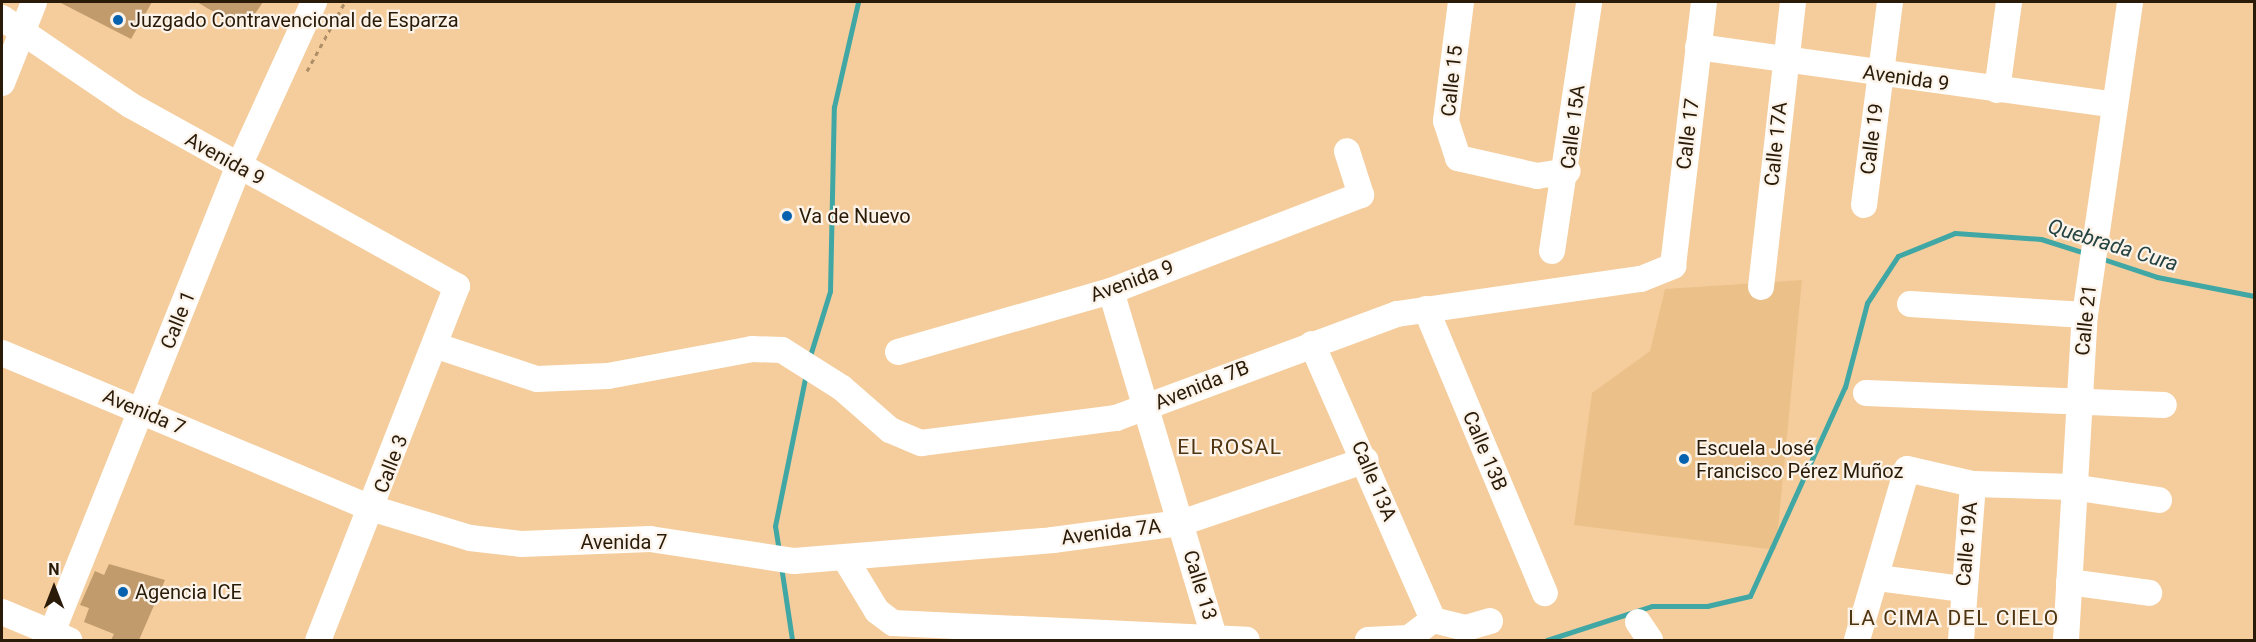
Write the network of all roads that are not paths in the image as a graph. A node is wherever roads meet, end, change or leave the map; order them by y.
1 (34, 2) edge
2 (314, 2) edge
3 (1461, 2) edge
4 (1589, 2) edge
5 (1704, 2) edge
6 (1793, 2) edge
7 (1890, 2) edge
8 (2009, 2) edge
9 (2130, 2) edge
10 (12, 24) edge
11 (1698, 47) junction
12 (1785, 61) junction
13 (1880, 74) junction
14 (2, 83) edge
15 (1997, 90) junction
16 (2114, 105) junction
17 (1347, 151) dead end
18 (238, 168) junction
19 (1568, 171) junction
20 (1864, 205) dead end
21 (1552, 251) dead end
22 (1673, 266) joint
23 (457, 286) joint
24 (1761, 287) dead end
25 (1112, 291) junction
26 (1910, 304) dead end
27 (1426, 309) junction
28 (2085, 315) junction
29 (1311, 344) junction
30 (437, 345) junction
31 (898, 352) dead end
32 (2, 353) edge
33 (1866, 393) dead end
34 (2079, 400) junction
35 (2164, 405) dead end
36 (1150, 407) junction
37 (142, 411) junction
38 (1366, 460) junction
39 (1973, 483) junction
40 (2072, 488) junction
41 (2159, 500) dead end
42 (374, 509) junction
43 (1181, 523) junction
44 (846, 560) junction
45 (1878, 578) junction
46 (2069, 582) junction
47 (1963, 589) junction
48 (1545, 593) dead end
49 (2149, 593) dead end
50 (2, 612) edge
51 (1433, 620) junction
52 (1490, 621) dead end
53 (57, 638) edge
54 (1215, 639) junction
55 (318, 640) edge
56 (1247, 640) edge
57 (1368, 640) edge
58 (1857, 640) edge
59 (1961, 640) edge
60 (2066, 640) edge

1 - 10 street
2 - 18 street, Calle 1
3 - 19 street, Calle 15
4 - 19 street, Calle 15A
5 - 11 street, Calle 17
6 - 12 street, Calle 17A
7 - 13 street, Calle 19
8 - 15 street
9 - 16 street, Calle 21
10 - 14 street
10 - 18 street, Avenida 9
11 - 12 street, Avenida 9
11 - 22 street, Calle 17
12 - 13 street, Avenida 9
12 - 24 street, Calle 17A
13 - 15 street, Avenida 9
13 - 20 street, Calle 19
15 - 16 street, Avenida 9
16 - 28 street, Calle 21
17 - 25 street, Avenida 9
18 - 23 street, Avenida 9
18 - 37 street, Calle 1
19 - 21 street, Calle 15A
22 - 27 street, Avenida 7B
23 - 30 street, Calle 3
25 - 31 street, Avenida 9
25 - 36 street, Calle 13
26 - 28 street
27 - 29 street, Avenida 7B
27 - 48 street, Calle 13B
28 - 34 street, Calle 21
29 - 36 street, Avenida 7B
29 - 38 street, Calle 13A
30 - 36 street, Avenida 7B
30 - 42 street, Calle 3
32 - 37 street, Avenida 7
33 - 34 street
34 - 35 street
34 - 40 street, Calle 21
36 - 43 street, Calle 13
37 - 42 street, Avenida 7
37 - 53 street, Calle 1
38 - 43 street, Avenida 7A
38 - 51 street, Calle 13A
39 - 40 street
39 - 45 street
39 - 47 street, Calle 19A
40 - 41 street
40 - 46 street, Calle 21
42 - 44 street, Avenida 7
42 - 55 street, Calle 3
43 - 44 street, Avenida 7A
43 - 54 street, Calle 13
44 - 54 street
45 - 47 street
45 - 58 street
46 - 49 street
46 - 60 street, Calle 21
47 - 59 street, Calle 19A
50 - 53 street
51 - 52 street
51 - 57 street
54 - 56 street

